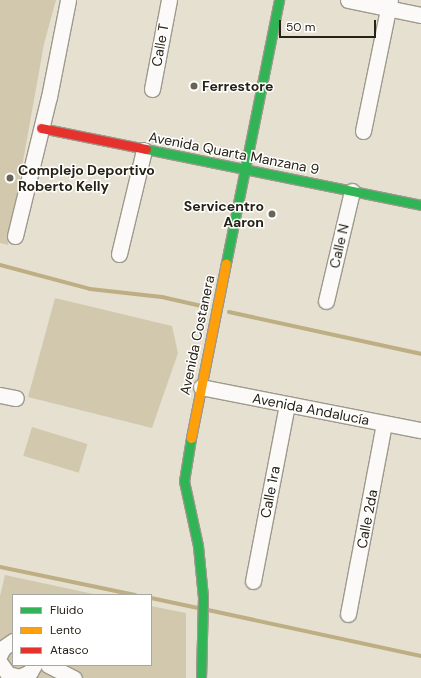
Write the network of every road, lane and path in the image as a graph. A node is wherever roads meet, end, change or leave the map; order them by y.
1 (68, 0) edge
2 (169, 0) edge
3 (280, 0) edge
4 (348, 0) edge
5 (389, 4) edge
6 (421, 15) edge
7 (152, 89) dead end
8 (41, 128) junction
9 (364, 131) dead end
10 (144, 150) junction
11 (246, 170) junction
12 (352, 191) junction
13 (421, 205) edge
14 (15, 236) dead end
15 (119, 254) dead end
16 (326, 301) dead end
17 (201, 387) junction
18 (0, 395) edge
19 (16, 398) dead end
20 (287, 404) junction
21 (384, 423) junction
22 (421, 430) edge
23 (253, 581) dead end
24 (348, 614) dead end
25 (0, 664) edge
26 (41, 666) edge
27 (74, 678) edge
28 (201, 678) edge

1 - 8 street
2 - 7 street, Calle T
3 - 11 street, Avenida Costanera
4 - 5 street
5 - 6 street
5 - 9 street
8 - 10 street, Avenida Quarta Manzana 9
8 - 14 street
10 - 11 street, Avenida Quarta Manzana 9
10 - 15 street
11 - 12 street, Avenida Quarta Manzana 9
11 - 17 street, Avenida Costanera
12 - 13 street, Avenida Quarta Manzana 9
12 - 16 street, Calle N
17 - 20 street, Avenida Andalucía
17 - 28 street, Avenida Costanera
18 - 19 street
20 - 21 street, Avenida Andalucía
20 - 23 street, Calle 1ra
21 - 22 street, Avenida Andalucía
21 - 24 street, Calle 2da
25 - 26 street
26 - 27 street

